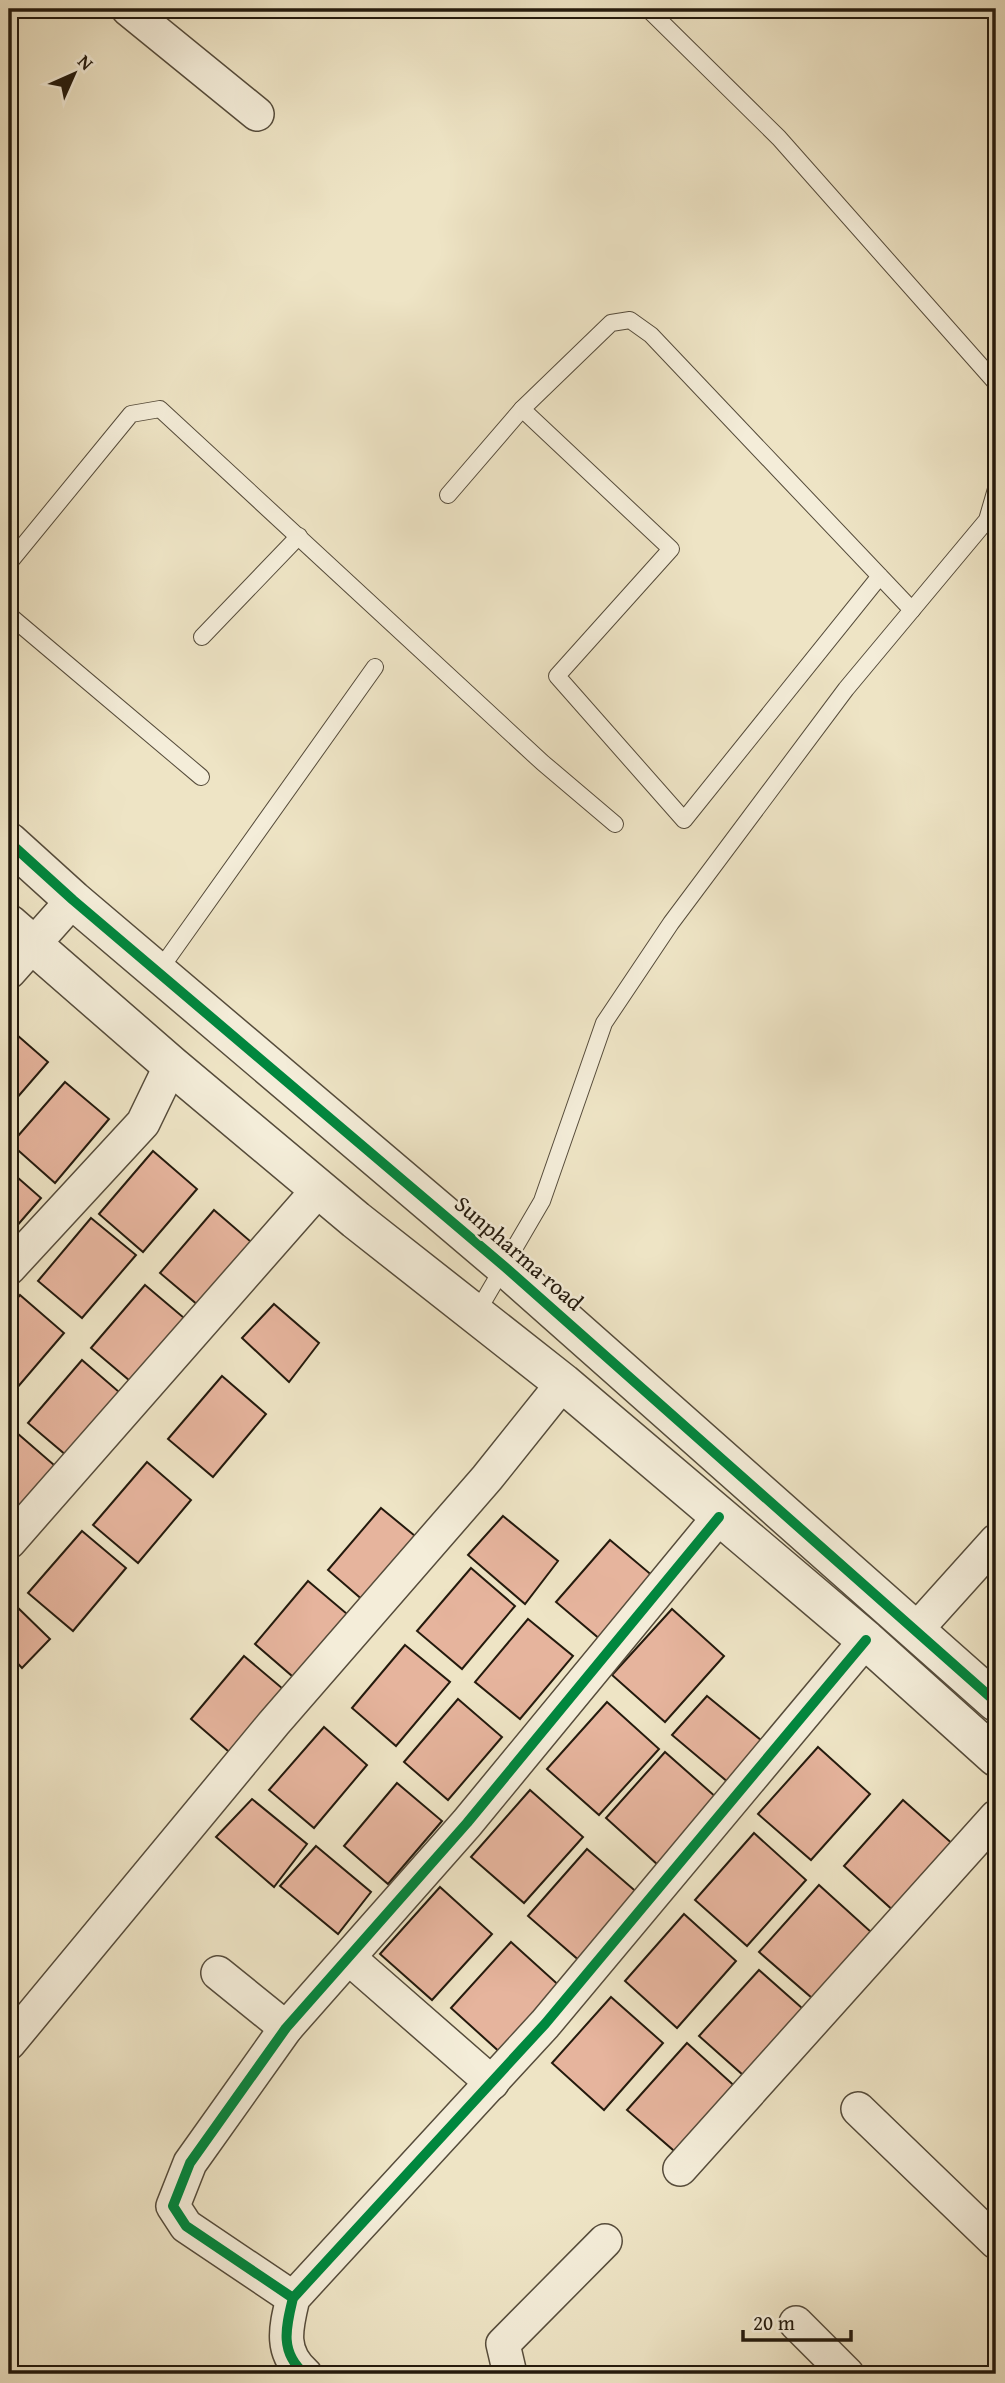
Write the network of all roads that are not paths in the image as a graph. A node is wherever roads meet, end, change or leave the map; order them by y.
1 (128, 9) edge
2 (648, 9) edge
3 (257, 114) dead end
4 (996, 383) edge
5 (522, 409) junction
6 (996, 489) edge
7 (448, 495) dead end
8 (299, 536) junction
9 (9, 563) edge
10 (880, 576) junction
11 (912, 610) junction
12 (9, 615) edge
13 (202, 636) dead end
14 (376, 667) dead end
15 (201, 777) dead end
16 (615, 824) dead end
17 (9, 842) edge
18 (73, 900) junction
19 (17, 947) edge
20 (158, 972) junction
21 (171, 1065) junction
22 (319, 1189) junction
23 (505, 1267) junction
24 (9, 1268) edge
25 (476, 1314) junction
26 (563, 1382) junction
27 (719, 1517) junction
28 (996, 1541) edge
29 (9, 1542) edge
30 (915, 1631) junction
31 (866, 1640) junction
32 (996, 1702) edge
33 (996, 1757) edge
34 (996, 1817) edge
35 (349, 1958) junction
36 (218, 1973) dead end
37 (286, 2028) junction
38 (9, 2043) edge
39 (492, 2083) junction
40 (858, 2109) dead end
41 (680, 2169) dead end
42 (605, 2241) dead end
43 (996, 2242) edge
44 (293, 2298) junction
45 (796, 2323) dead end
46 (305, 2374) edge
47 (510, 2374) edge
48 (847, 2374) edge

1 - 3 street
2 - 4 lane
5 - 7 lane
5 - 10 lane
5 - 10 lane
6 - 11 lane
8 - 9 lane
8 - 13 lane
8 - 16 lane
10 - 11 lane
11 - 23 lane
12 - 15 lane
14 - 20 lane
17 - 18 street, Sunpharma road
18 - 19 street
18 - 20 street, Sunpharma road
19 - 21 street
20 - 23 street, Sunpharma road
21 - 22 street
21 - 24 street
22 - 25 street
22 - 29 street
23 - 25 lane
23 - 30 street, Sunpharma road
25 - 26 street
26 - 27 street
26 - 38 street
27 - 31 street
27 - 35 street
28 - 30 street
30 - 32 street, Sunpharma road
31 - 33 street
31 - 39 street
34 - 41 street
35 - 37 street
35 - 39 street
36 - 37 street
37 - 44 street
39 - 44 street
40 - 43 street
42 - 47 street
44 - 46 street
45 - 48 street

